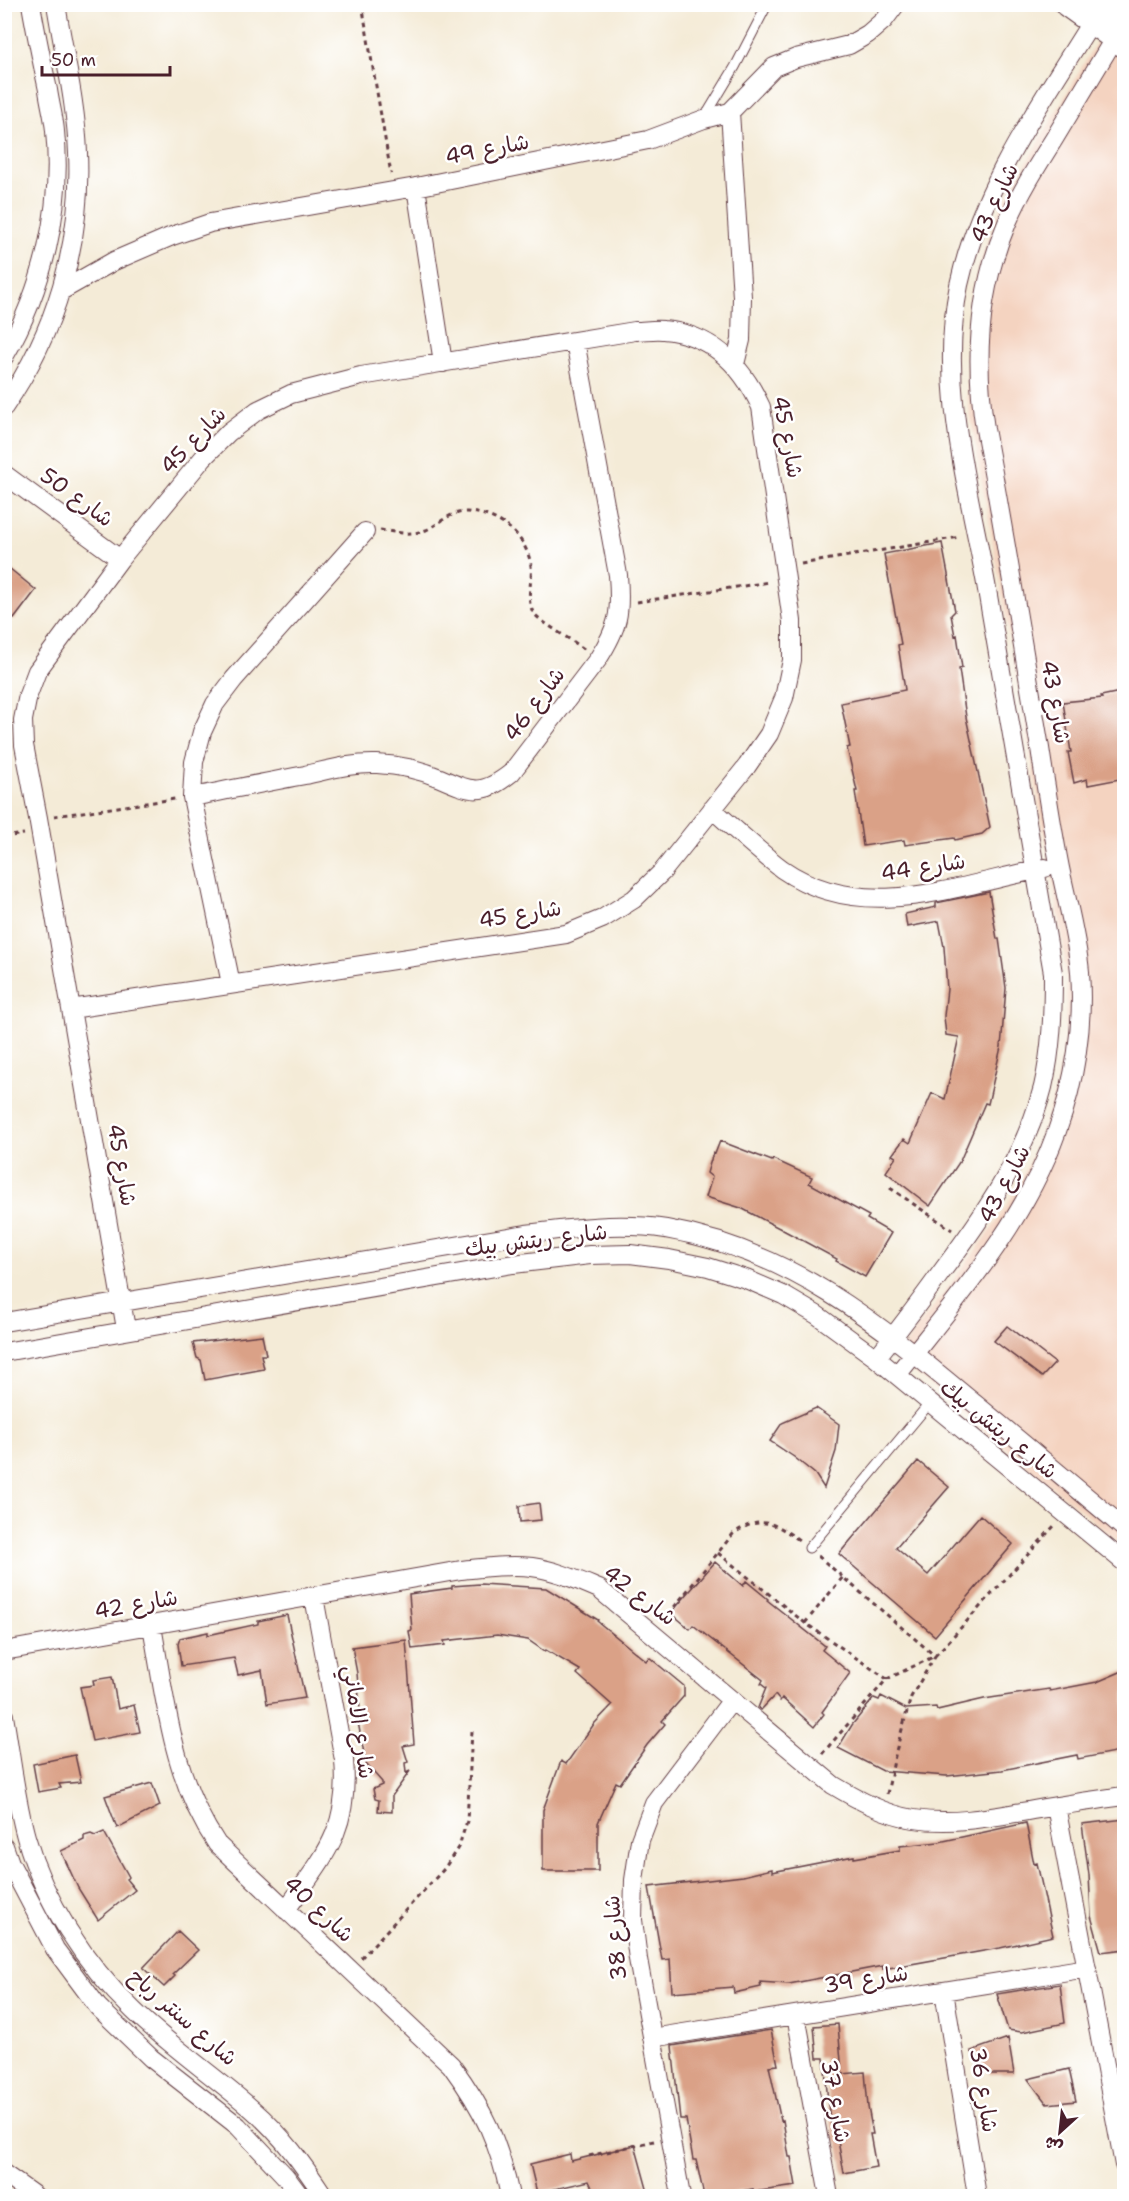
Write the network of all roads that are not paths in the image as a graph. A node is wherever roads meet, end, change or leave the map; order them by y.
1 (31, 4) edge
2 (56, 4) edge
3 (896, 4) edge
4 (1068, 4) edge
5 (766, 7) dead end
6 (1101, 10) edge
7 (1122, 30) edge
8 (730, 112) junction
9 (704, 119) junction
10 (416, 188) junction
11 (61, 291) junction
12 (575, 341) junction
13 (4, 357) edge
14 (443, 363) junction
15 (735, 364) junction
16 (4, 407) edge
17 (4, 474) edge
18 (365, 532) road end
19 (120, 559) junction
20 (192, 797) junction
21 (712, 809) junction
22 (1059, 865) junction
23 (1036, 870) junction
24 (231, 984) junction
25 (71, 1009) junction
26 (121, 1302) junction
27 (4, 1322) edge
28 (126, 1329) junction
29 (894, 1337) junction
30 (4, 1352) edge
31 (915, 1353) junction
32 (876, 1358) junction
33 (897, 1375) junction
34 (929, 1404) junction
35 (1125, 1528) edge
36 (809, 1548) road end
37 (1125, 1562) edge
38 (315, 1597) junction
39 (152, 1626) junction
40 (4, 1651) edge
41 (732, 1700) junction
42 (4, 1716) edge
43 (1125, 1796) edge
44 (1056, 1806) junction
45 (4, 1846) edge
46 (285, 1910) junction
47 (1087, 1968) junction
48 (944, 1991) junction
49 (796, 2015) junction
50 (652, 2038) junction
51 (1125, 2165) edge
52 (4, 2174) edge
53 (35, 2196) edge
54 (300, 2196) edge
55 (324, 2196) edge
56 (510, 2196) edge
57 (681, 2196) edge
58 (829, 2196) edge
59 (977, 2196) edge

1 - 13 street
2 - 11 street
3 - 8 street
4 - 6 street
5 - 9 lane
6 - 7 street
6 - 23 street, شارع 43
7 - 22 street, شارع 43
8 - 9 street, شارع 49
8 - 15 street
9 - 10 street, شارع 49
10 - 11 street, شارع 49
10 - 14 street
11 - 16 street
12 - 14 street, شارع 45
12 - 15 street, شارع 45
12 - 20 street, شارع 46
14 - 19 street, شارع 45
15 - 21 street, شارع 45
17 - 19 street, شارع 50
18 - 20 street
19 - 25 street, شارع 45
20 - 24 street
21 - 23 street, شارع 44
21 - 24 street, شارع 45
22 - 23 street, شارع 44
22 - 31 street, شارع 43
23 - 29 street, شارع 43
24 - 25 street, شارع 45
25 - 26 street, شارع 45
26 - 27 street, شارع ريتش بيك
26 - 28 street, شارع 45
26 - 29 street, شارع ريتش بيك
28 - 30 street, شارع ريتش بيك
28 - 32 street, شارع ريتش بيك
29 - 31 street, شارع ريتش بيك
29 - 32 street, شارع 43
31 - 33 street, شارع 43
31 - 35 street, شارع ريتش بيك
32 - 33 street, شارع ريتش بيك
33 - 34 street, شارع ريتش بيك
34 - 36 lane
34 - 37 street, شارع ريتش بيك
38 - 39 street, شارع 42
38 - 41 street, شارع 42
38 - 46 street, شارع الاماني
39 - 40 street, شارع 42
39 - 46 street, شارع 40
41 - 44 street, شارع 42
41 - 50 street, شارع 38
42 - 55 street, شارع سنتر رباح
43 - 44 street, شارع 42
44 - 47 street
45 - 54 street
46 - 56 street, شارع 40
47 - 48 street, شارع 39
47 - 51 street
48 - 49 street, شارع 39
48 - 59 street, شارع 36
49 - 50 street, شارع 39
49 - 58 street, شارع 37
50 - 57 street, شارع 38
52 - 53 street

